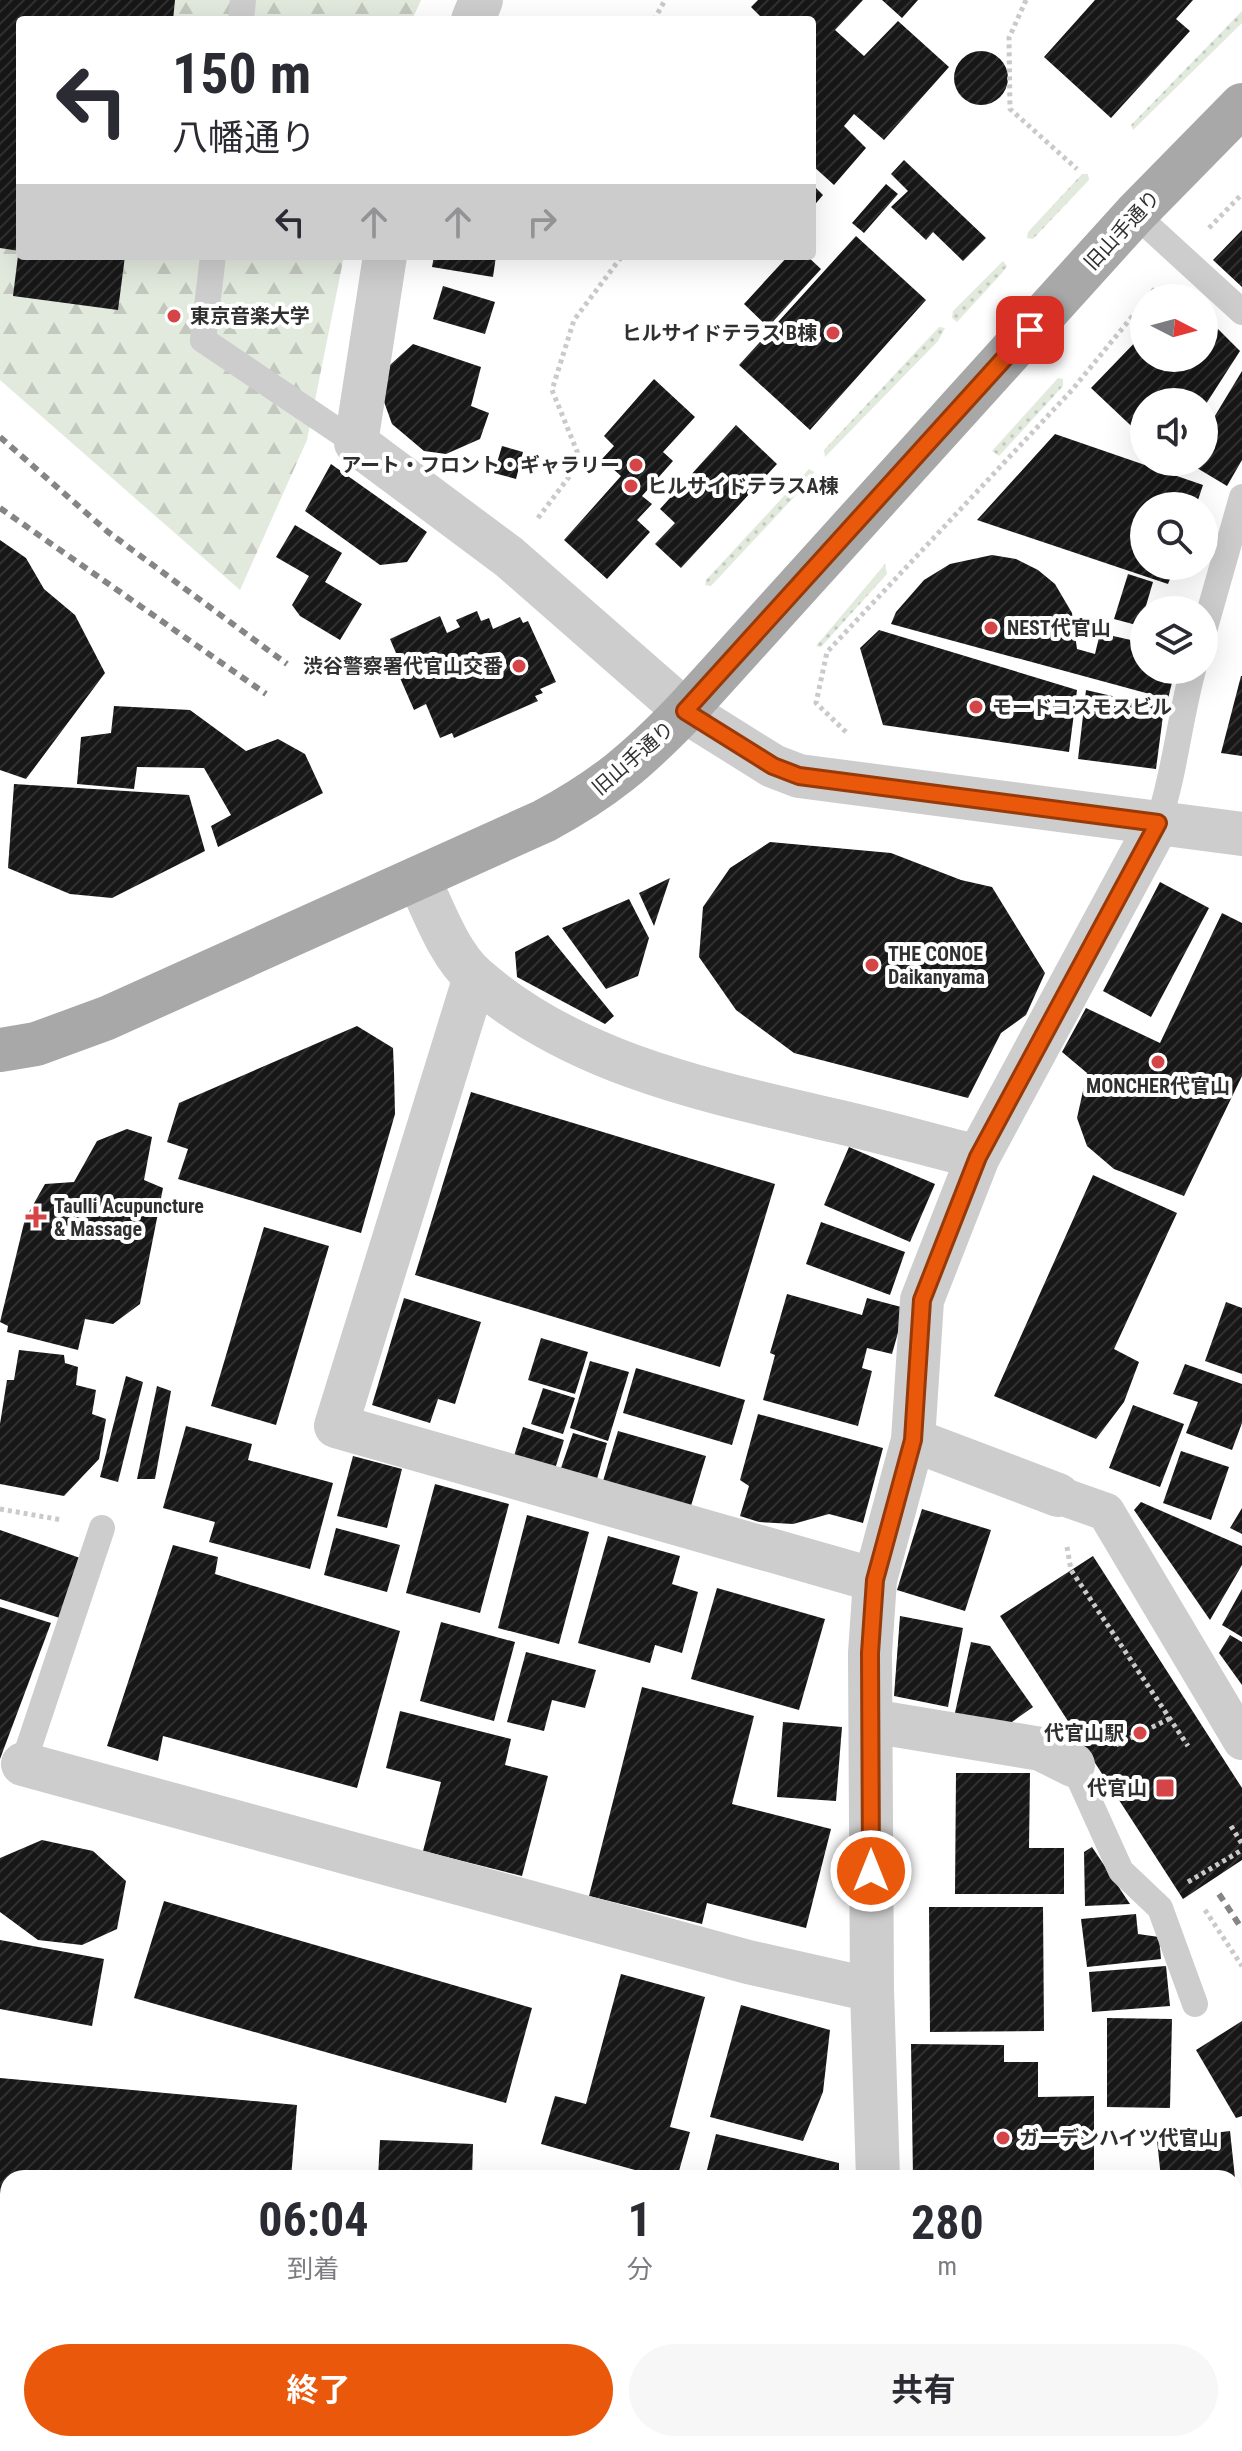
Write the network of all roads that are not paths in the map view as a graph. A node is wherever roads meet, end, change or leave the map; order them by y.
1 (1242, 105) edge
2 (1135, 214) junction
3 (213, 260) edge
4 (384, 260) edge
5 (1242, 312) edge
6 (356, 443) junction
7 (1242, 497) edge
8 (1214, 596) edge
9 (1189, 684) edge
10 (685, 711) junction
11 (1158, 823) junction
12 (1242, 834) edge
13 (418, 878) junction
14 (475, 977) junction
15 (0, 1050) edge
16 (978, 1157) junction
17 (913, 1440) junction
18 (1058, 1495) joint
19 (102, 1528) road end
20 (875, 1580) junction
21 (871, 1721) junction
22 (1242, 1741) edge
23 (23, 1764) joint
24 (1073, 1765) joint
25 (872, 1990) junction
26 (1195, 2004) dead end
27 (878, 2170) edge

1 - 2 main road, 旧山手通り
2 - 5 lane
2 - 10 main road, 旧山手通り
3 - 6 lane
4 - 6 street
6 - 10 street
7 - 8 lane
9 - 11 lane
10 - 11 street
10 - 13 main road, 旧山手通り
11 - 12 street
11 - 16 street
13 - 14 street
13 - 15 main road, 旧山手通り
14 - 16 street
14 - 20 street
16 - 17 street
17 - 18 street
17 - 20 street
18 - 22 street
19 - 23 lane
20 - 21 street
21 - 24 street
21 - 25 street
23 - 25 street
24 - 26 lane
25 - 27 street

